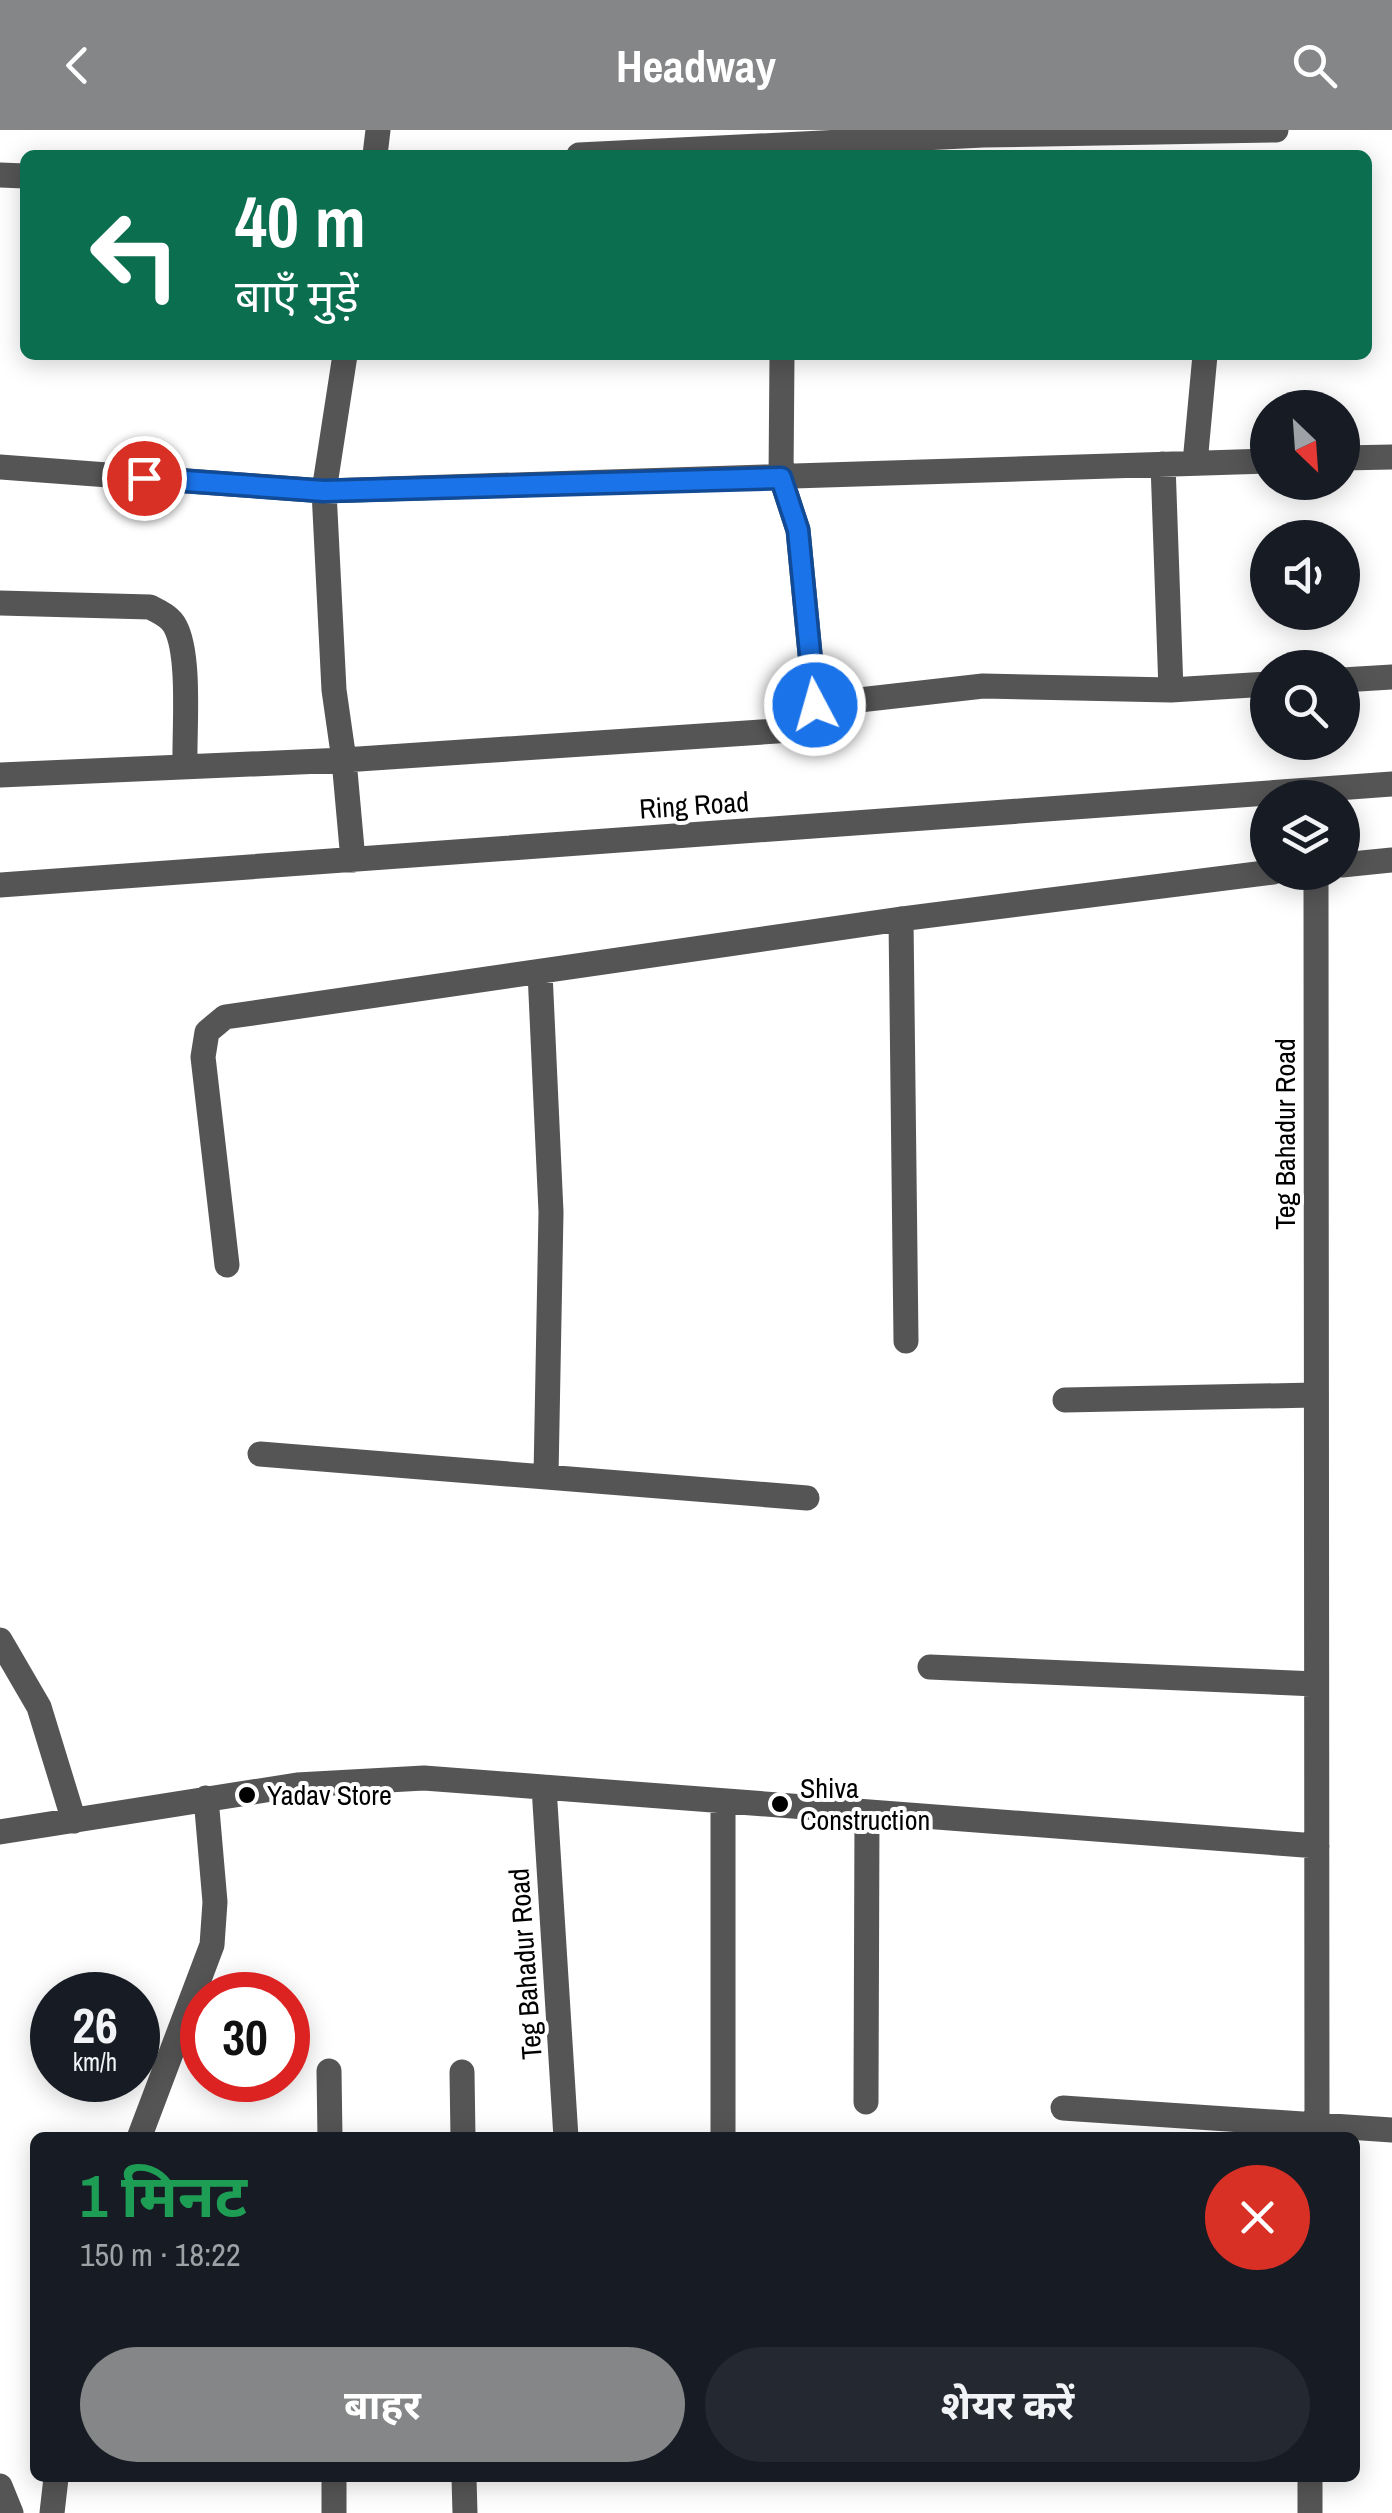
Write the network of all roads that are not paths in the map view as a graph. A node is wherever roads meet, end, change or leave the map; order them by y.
1 (1276, 130) edge
2 (984, 133) edge
3 (1225, 140) edge
4 (783, 144) edge
5 (672, 150) edge
6 (343, 360) edge
7 (782, 360) edge
8 (1205, 360) edge
9 (1392, 457) edge
10 (1360, 458) edge
11 (1250, 461) edge
12 (1195, 463) junction
13 (1163, 464) junction
14 (0, 467) edge
15 (781, 478) junction
16 (324, 491) junction
17 (0, 603) edge
18 (1392, 676) edge
19 (1360, 679) edge
20 (1250, 685) edge
21 (1172, 690) junction
22 (815, 705) junction
23 (344, 760) junction
24 (184, 766) junction
25 (0, 775) edge
26 (1392, 784) edge
27 (353, 860) junction
28 (1392, 860) edge
29 (1360, 863) edge
30 (1250, 875) edge
31 (0, 885) edge
32 (1316, 890) edge
33 (901, 919) junction
34 (540, 972) junction
35 (227, 1265) dead end
36 (906, 1341) dead end
37 (1314, 1395) junction
38 (1065, 1400) dead end
39 (260, 1454) dead end
40 (546, 1476) junction
41 (807, 1498) dead end
42 (0, 1640) edge
43 (930, 1667) dead end
44 (1316, 1684) junction
45 (544, 1787) junction
46 (206, 1798) junction
47 (722, 1801) junction
48 (867, 1812) junction
49 (74, 1821) junction
50 (0, 1832) edge
51 (1317, 1846) junction
52 (329, 2070) dead end
53 (462, 2072) dead end
54 (866, 2102) dead end
55 (1063, 2108) dead end
56 (1392, 2130) edge
57 (1317, 2131) edge
58 (141, 2132) edge
59 (330, 2132) edge
60 (463, 2132) edge
61 (566, 2132) edge
62 (723, 2132) edge
63 (56, 2482) edge
64 (334, 2482) edge
65 (464, 2482) edge
66 (1310, 2482) edge
67 (0, 2486) edge
68 (11, 2513) edge
69 (52, 2513) edge
70 (334, 2513) edge
71 (464, 2513) edge
72 (1310, 2513) edge

1 - 3 street
2 - 3 street
2 - 4 street
4 - 5 street
6 - 16 street
7 - 15 street
8 - 12 street
9 - 10 street
11 - 12 street
12 - 13 street
13 - 15 street
13 - 21 street
14 - 16 street
15 - 16 street
15 - 22 street
16 - 23 street
17 - 24 street
18 - 19 street
20 - 21 street
21 - 22 street
22 - 23 street
23 - 24 street
23 - 27 street
24 - 25 street
26 - 27 street, Ring Road
27 - 31 street, Ring Road
28 - 29 street
30 - 33 street
32 - 37 street, Teg Bahadur Road
33 - 34 street
33 - 36 street
34 - 35 street
34 - 40 street
37 - 38 street
37 - 44 street, Teg Bahadur Road
39 - 40 street
40 - 41 street
42 - 49 street
43 - 44 street
44 - 51 street, Teg Bahadur Road
45 - 46 street
45 - 47 street
45 - 61 street, Teg Bahadur Road
46 - 49 street
46 - 58 street
47 - 48 street
47 - 62 street
48 - 51 street
48 - 54 street
49 - 50 street
51 - 57 street, Teg Bahadur Road
52 - 59 street
53 - 60 street
55 - 57 street
56 - 57 street
63 - 69 street
64 - 70 street
65 - 71 street
66 - 72 street
67 - 68 street

